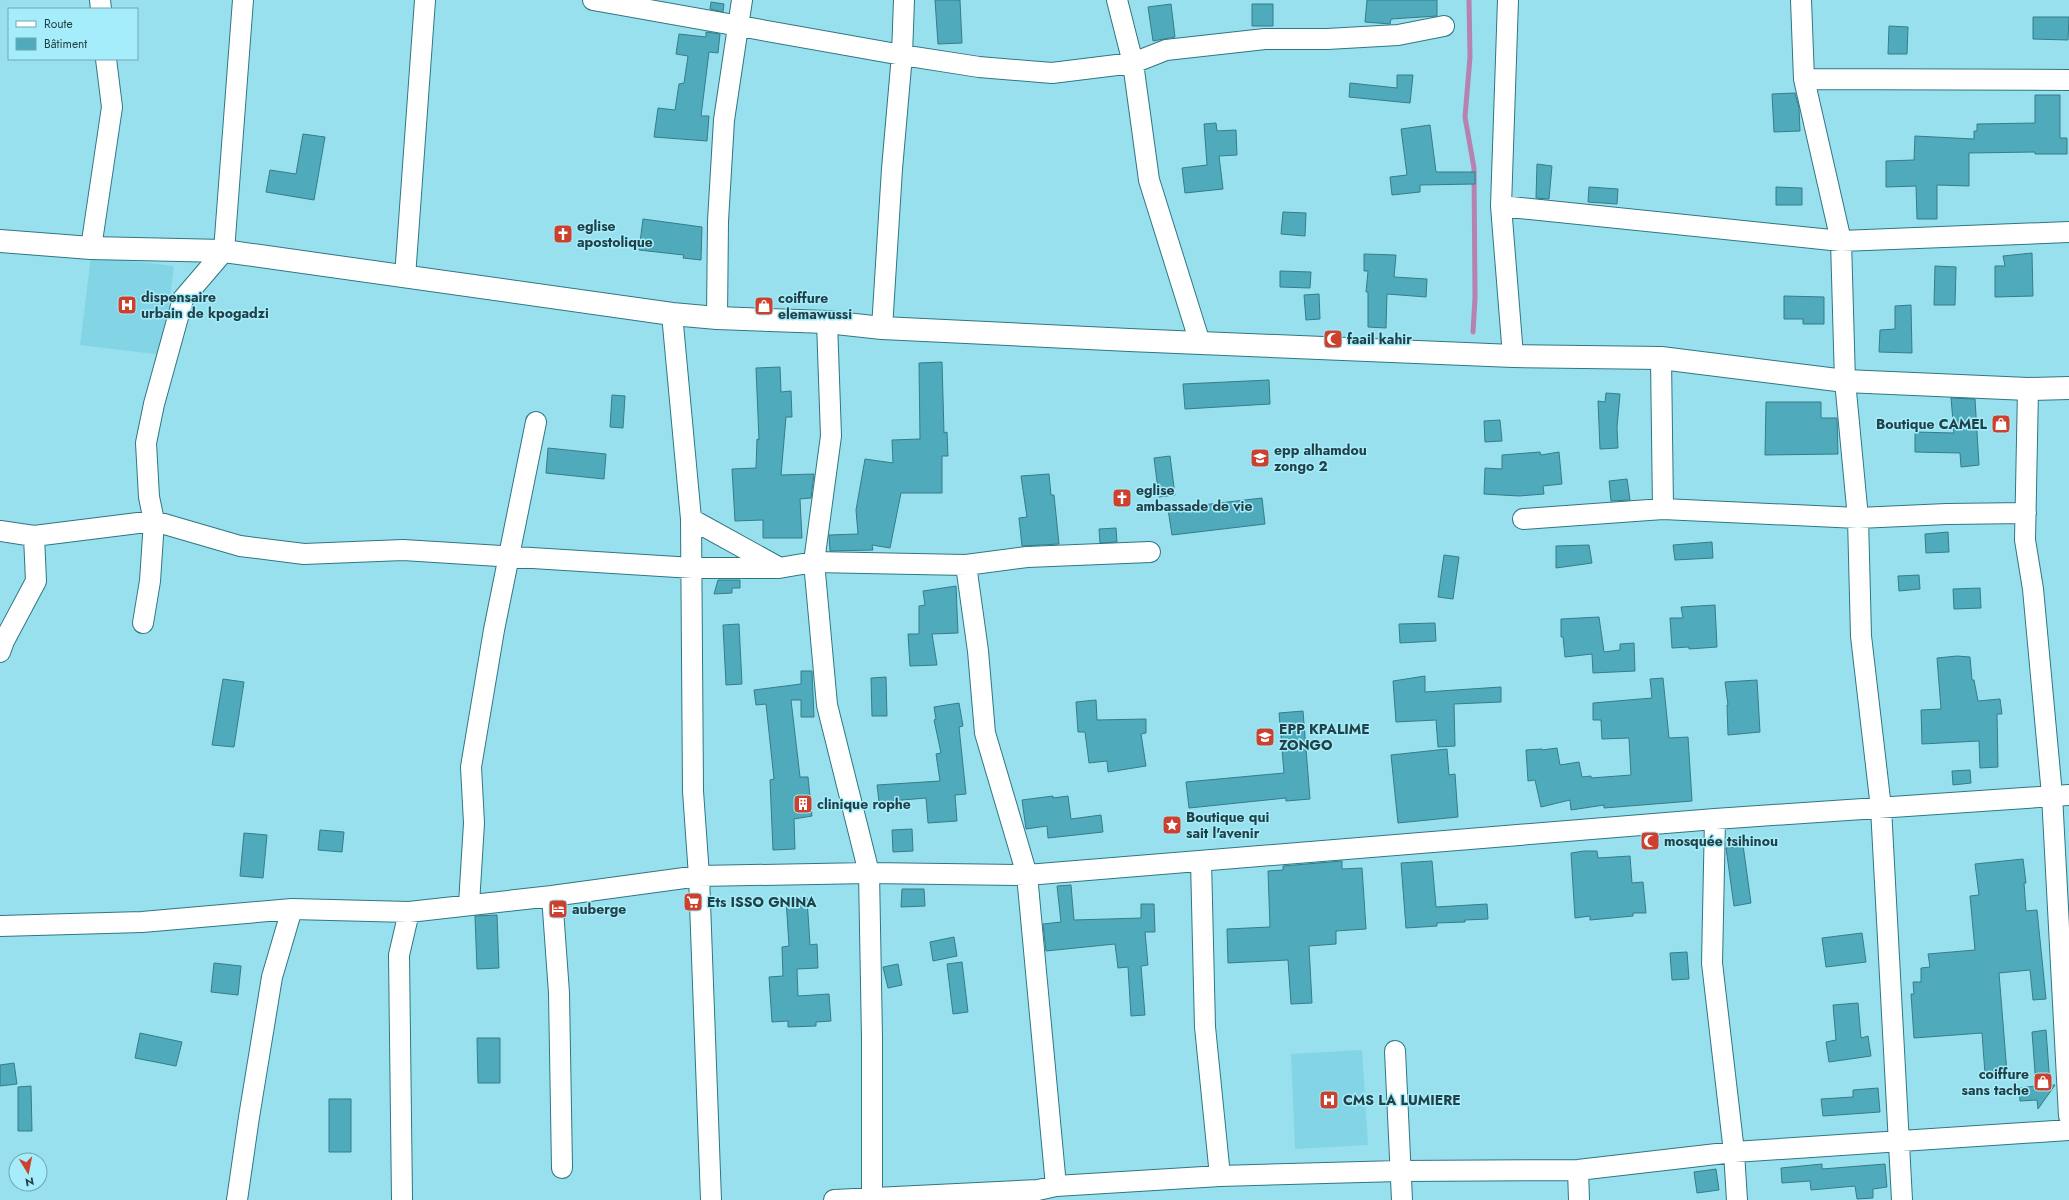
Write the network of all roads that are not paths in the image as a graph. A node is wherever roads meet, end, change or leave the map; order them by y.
1 (243, 0) edge
2 (425, 0) edge
3 (593, 0) edge
4 (742, 0) edge
5 (904, 0) edge
6 (1117, 0) edge
7 (1508, 0) edge
8 (1801, 0) edge
9 (739, 25) junction
10 (1444, 26) dead end
11 (902, 55) junction
12 (106, 60) edge
13 (1133, 63) junction
14 (1804, 79) junction
15 (2069, 80) edge
16 (1501, 206) junction
17 (2069, 232) edge
18 (0, 241) edge
19 (1841, 241) junction
20 (91, 248) junction
21 (224, 251) junction
22 (405, 277) junction
23 (672, 314) junction
24 (717, 318) junction
25 (827, 322) junction
26 (882, 328) junction
27 (1200, 343) junction
28 (1513, 356) junction
29 (1661, 358) junction
30 (1845, 381) junction
31 (2069, 388) edge
32 (2028, 389) junction
33 (536, 422) dead end
34 (1663, 509) junction
35 (2026, 514) junction
36 (1858, 518) junction
37 (691, 519) junction
38 (1523, 519) dead end
39 (154, 521) junction
40 (0, 532) edge
41 (34, 536) junction
42 (1150, 552) dead end
43 (508, 557) junction
44 (814, 562) junction
45 (966, 565) junction
46 (693, 568) junction
47 (779, 568) junction
48 (142, 623) dead end
49 (0, 652) edge
50 (2061, 795) edge
51 (1881, 808) junction
52 (1715, 819) junction
53 (1201, 861) junction
54 (869, 873) junction
55 (1027, 875) junction
56 (699, 876) junction
57 (552, 896) junction
58 (469, 904) junction
59 (292, 909) junction
60 (409, 912) junction
61 (0, 926) edge
62 (1395, 1051) dead end
63 (2069, 1116) edge
64 (2069, 1130) edge
65 (1898, 1140) junction
66 (1734, 1152) junction
67 (562, 1168) dead end
68 (1578, 1170) junction
69 (1399, 1171) junction
70 (1220, 1176) junction
71 (1045, 1192) edge
72 (872, 1197) junction
73 (238, 1200) edge
74 (402, 1200) edge
75 (710, 1200) edge
76 (834, 1200) edge
77 (1402, 1200) edge
78 (1579, 1200) edge
79 (1737, 1200) edge
80 (1902, 1200) edge

1 - 21 street
2 - 22 street
3 - 9 street
4 - 9 street
5 - 11 street
6 - 13 street
7 - 16 street
8 - 14 street
9 - 11 street
9 - 24 street
10 - 13 street
11 - 13 street
11 - 26 street
12 - 20 street
13 - 27 street
14 - 15 street
14 - 19 street
16 - 19 street
16 - 28 street
17 - 19 street
18 - 20 street
19 - 30 street
20 - 21 street
21 - 22 street
21 - 39 street
22 - 23 street
23 - 24 street
23 - 37 street
24 - 25 street
25 - 26 street
25 - 44 street
26 - 27 street
27 - 28 street
28 - 29 street
29 - 30 street
29 - 34 street
30 - 32 street
30 - 36 street
31 - 32 street
32 - 35 street
33 - 43 street
34 - 36 street
34 - 38 street
35 - 36 street
35 - 50 street
36 - 51 street
37 - 46 street
37 - 47 street
39 - 41 street
39 - 43 street
39 - 48 street
40 - 41 street
41 - 49 street
42 - 45 street
43 - 46 street
43 - 58 street
44 - 45 street
44 - 47 street
44 - 54 street
45 - 55 street
46 - 47 street
46 - 56 street
50 - 51 street
50 - 63 street
51 - 52 street
51 - 65 street
52 - 53 street
52 - 66 street
53 - 55 street
53 - 70 street
54 - 55 street
54 - 56 street
54 - 72 street
55 - 71 street
56 - 57 street
56 - 75 street
57 - 58 street
57 - 67 street
58 - 60 street
59 - 60 street
59 - 61 street
59 - 73 street
60 - 74 street
62 - 69 street
64 - 65 street
65 - 66 street
65 - 80 street
66 - 68 street
66 - 79 street
68 - 69 street
68 - 78 street
69 - 70 street
69 - 77 street
70 - 71 street
71 - 72 street
72 - 76 street

